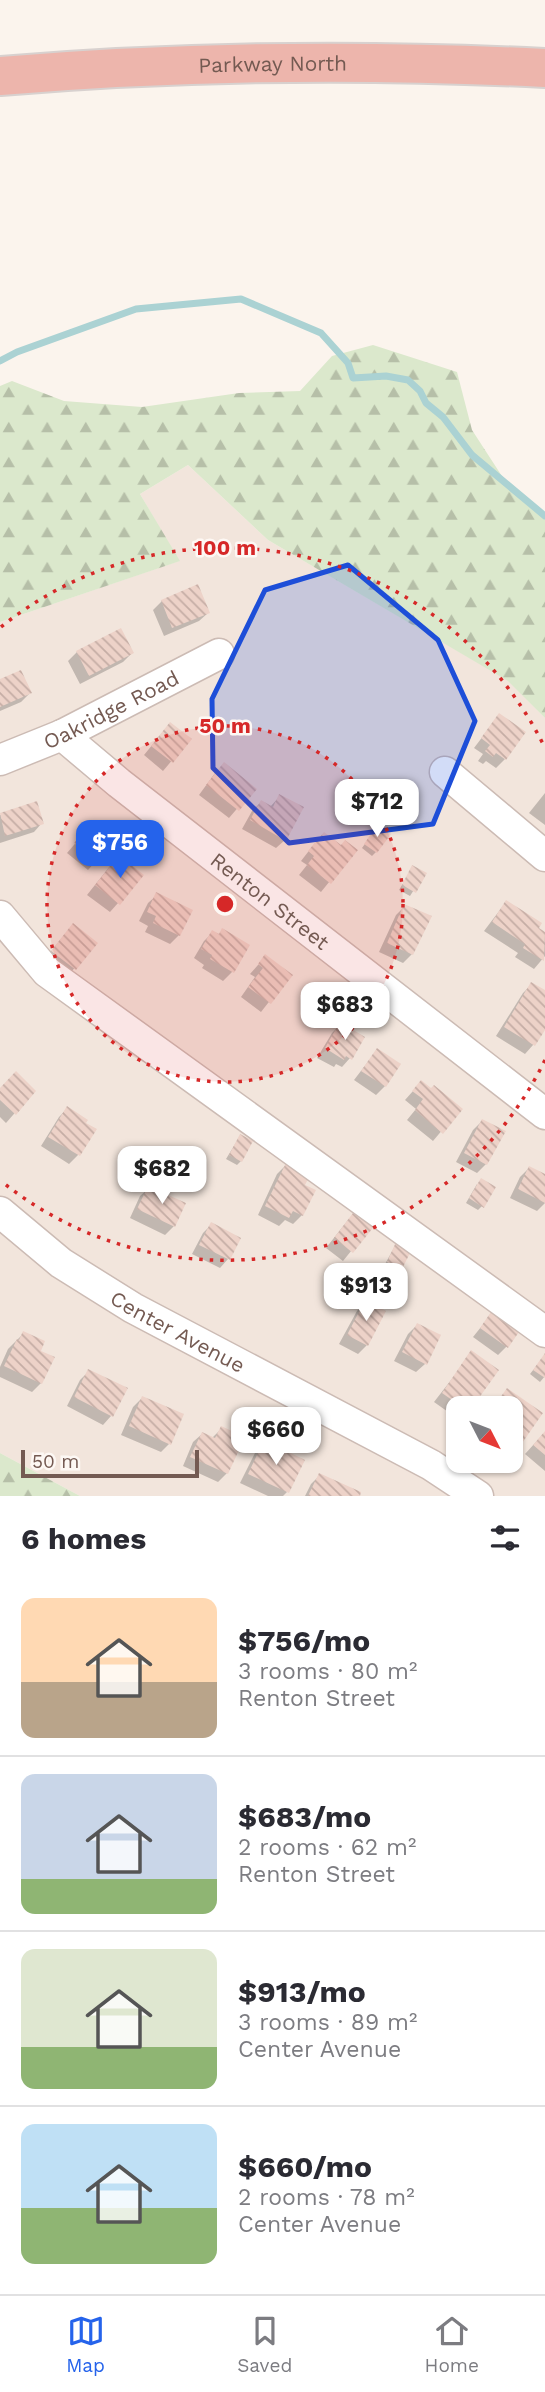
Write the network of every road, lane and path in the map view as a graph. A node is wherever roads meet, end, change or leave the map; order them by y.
1 (545, 68) edge
2 (0, 76) edge
3 (219, 654) dead end
4 (62, 735) junction
5 (0, 760) edge
6 (445, 772) dead end
7 (545, 856) edge
8 (0, 916) edge
9 (545, 1114) edge
10 (0, 1212) edge
11 (545, 1332) edge
12 (478, 1496) edge

1 - 2 highway, Parkway North
3 - 4 street, Oakridge Road
4 - 5 street, Oakridge Road
4 - 9 street, Renton Street
6 - 7 street
8 - 11 street
10 - 12 street, Center Avenue

